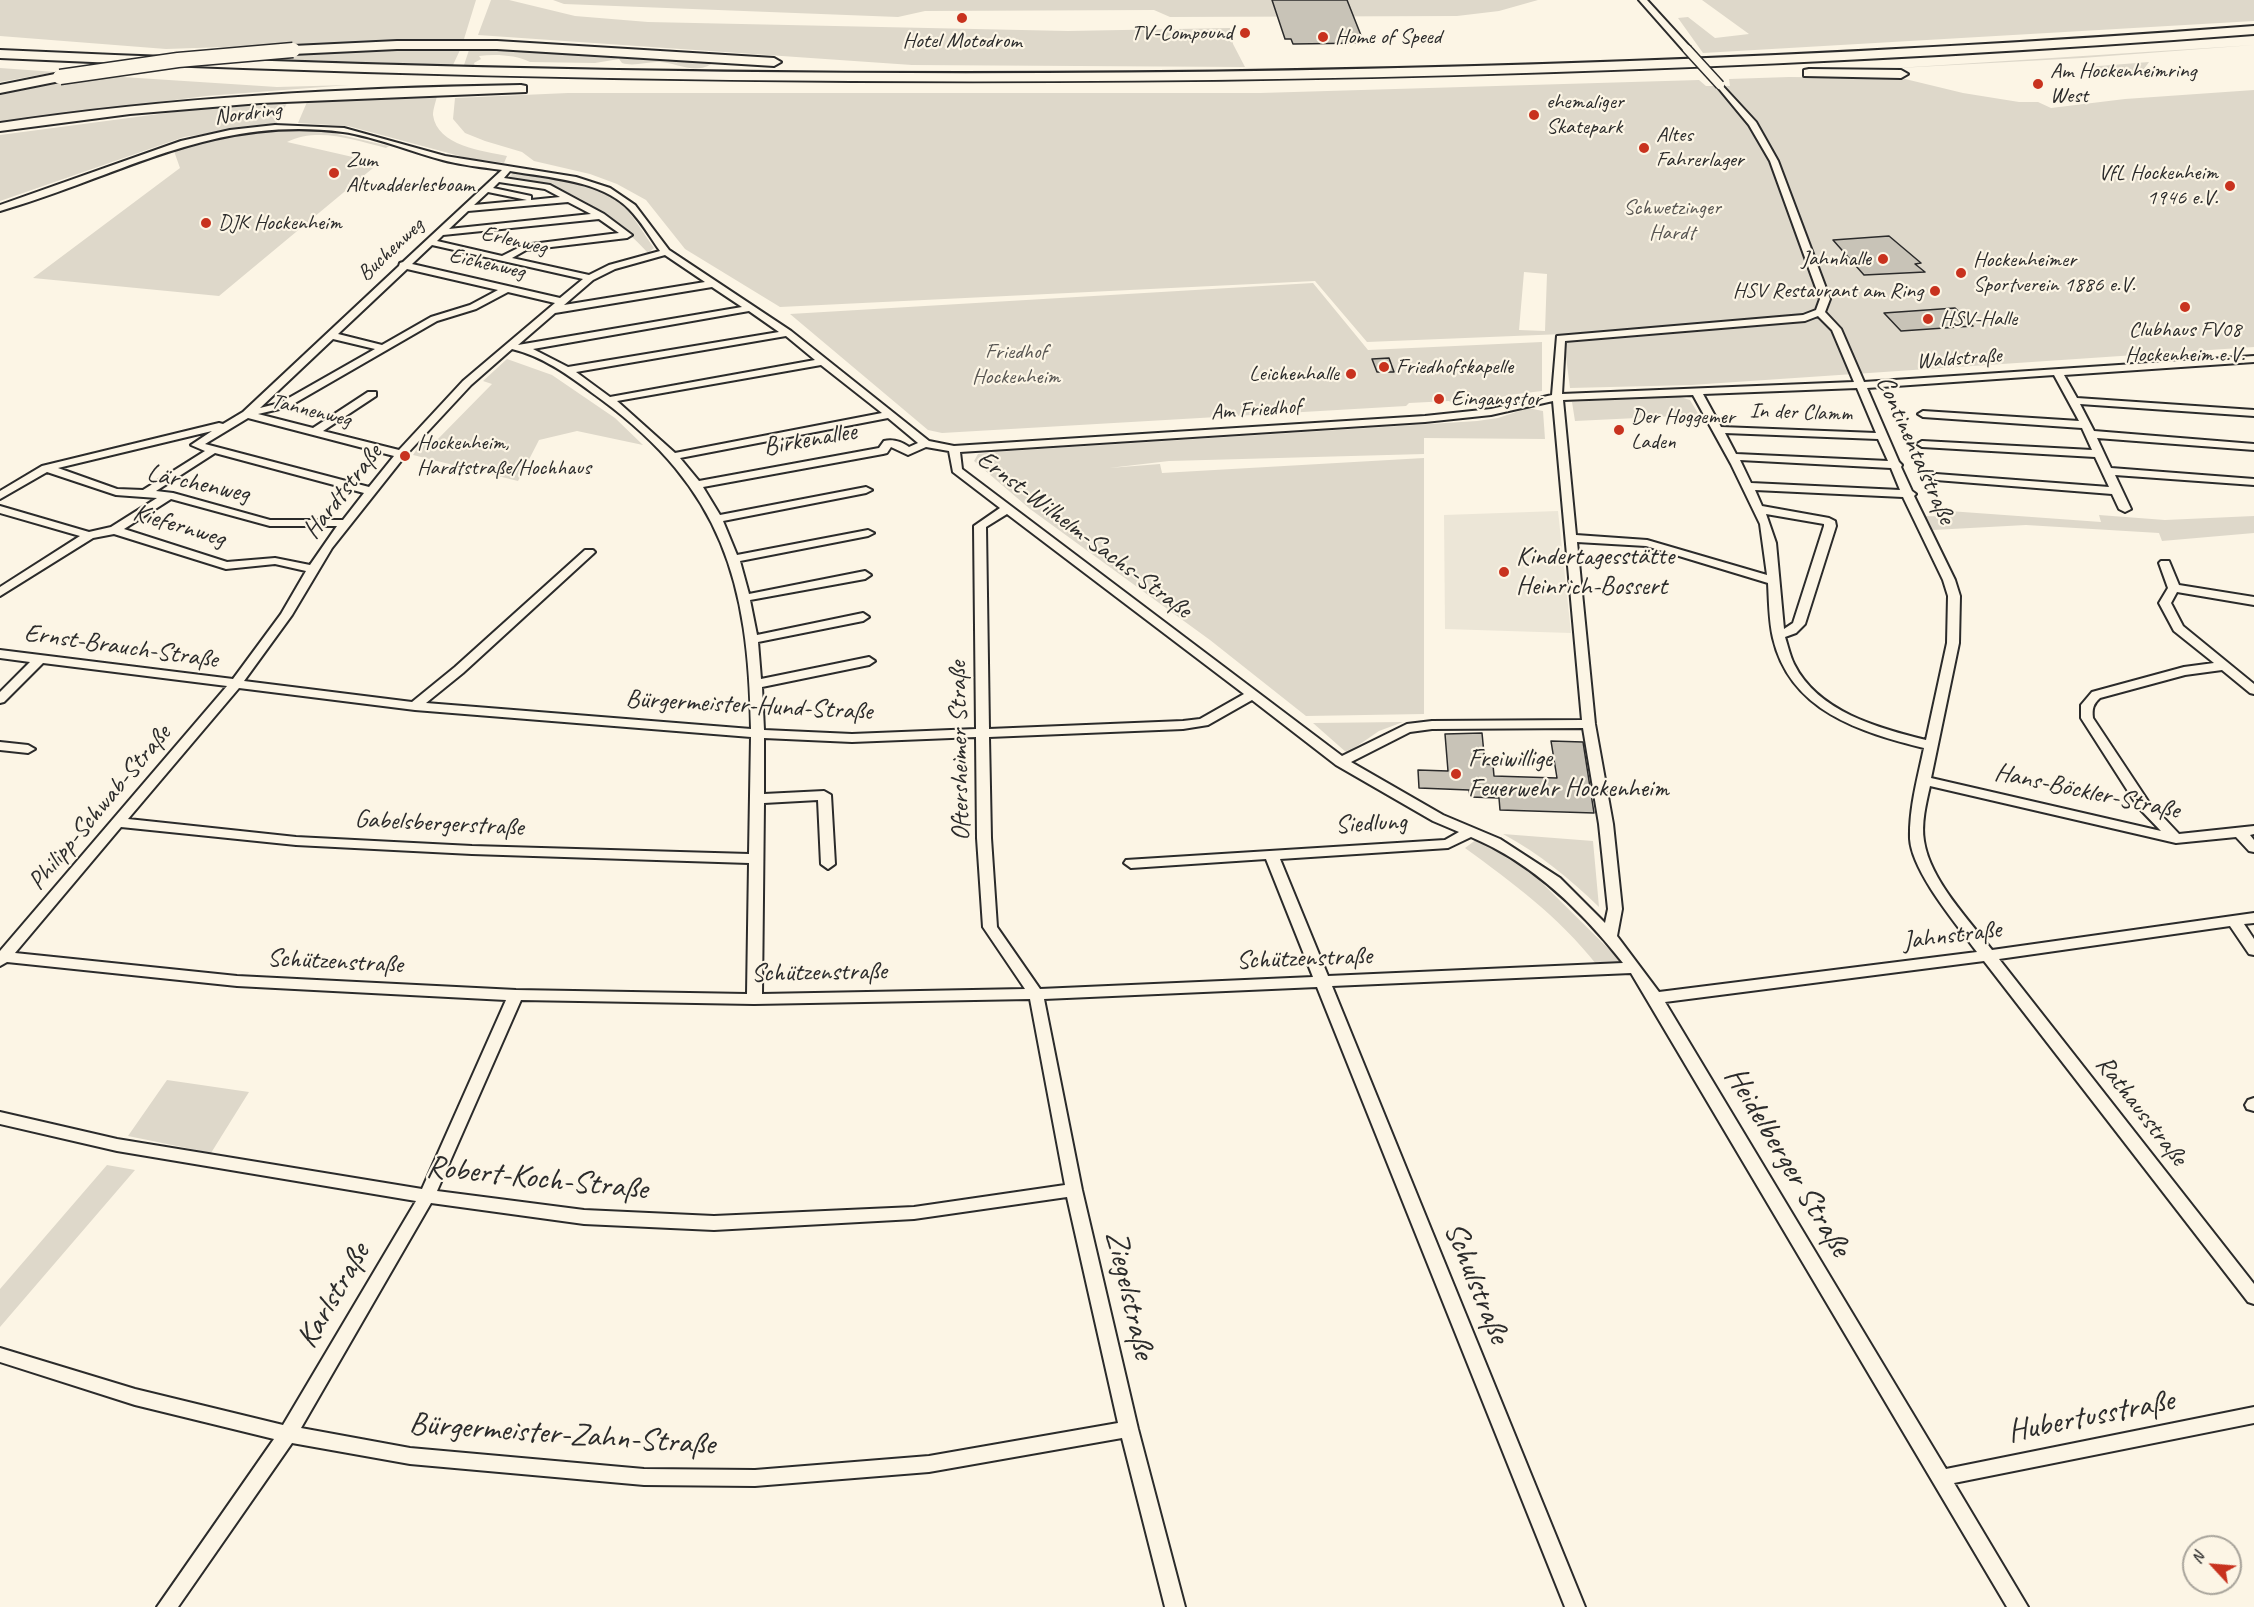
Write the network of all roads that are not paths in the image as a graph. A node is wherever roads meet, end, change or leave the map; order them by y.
1 (1643, 0) edge
2 (2254, 30) edge
3 (2254, 39) edge
4 (0, 54) edge
5 (0, 63) edge
6 (1731, 70) junction
7 (1901, 74) dead end
8 (1148, 76) junction
9 (453, 81) junction
10 (712, 86) junction
11 (0, 89) edge
12 (536, 89) dead end
13 (592, 89) dead end
14 (0, 127) edge
15 (508, 169) junction
16 (497, 179) junction
17 (486, 189) junction
18 (570, 199) junction
19 (542, 201) junction
20 (0, 208) edge
21 (463, 209) junction
22 (601, 216) junction
23 (438, 232) junction
24 (429, 242) junction
25 (666, 252) junction
26 (505, 258) junction
27 (403, 265) junction
28 (590, 278) junction
29 (713, 284) junction
30 (508, 288) junction
31 (563, 302) junction
32 (752, 308) junction
33 (553, 310) junction
34 (1820, 312) junction
35 (788, 333) junction
36 (329, 335) junction
37 (510, 346) junction
38 (384, 348) junction
39 (523, 348) junction
40 (2254, 358) edge
41 (825, 361) junction
42 (565, 371) junction
43 (2058, 373) junction
44 (1859, 385) junction
45 (1697, 392) junction
46 (372, 394) dead end
47 (1558, 397) junction
48 (608, 400) junction
49 (2075, 401) junction
50 (2254, 413) edge
51 (247, 414) junction
52 (1923, 414) dead end
53 (889, 415) junction
54 (233, 423) junction
55 (2089, 429) junction
56 (1717, 430) junction
57 (314, 432) junction
58 (1884, 436) junction
59 (925, 443) junction
60 (1922, 444) dead end
61 (2254, 447) edge
62 (954, 449) junction
63 (213, 450) junction
64 (401, 453) junction
65 (2100, 454) junction
66 (670, 457) junction
67 (1735, 457) junction
68 (1897, 465) junction
69 (46, 468) junction
70 (2107, 471) junction
71 (1936, 477) dead end
72 (2254, 482) edge
73 (696, 485) junction
74 (1749, 486) junction
75 (866, 490) dead end
76 (370, 491) junction
77 (2116, 491) junction
78 (147, 492) junction
79 (1910, 494) junction
80 (0, 495) edge
81 (169, 495) junction
82 (1008, 508) junction
83 (0, 509) edge
84 (1758, 509) junction
85 (2125, 509) dead end
86 (715, 519) junction
87 (345, 523) junction
88 (115, 530) junction
89 (868, 533) dead end
90 (89, 535) junction
91 (1573, 538) junction
92 (589, 552) dead end
93 (733, 559) junction
94 (2165, 563) dead end
95 (312, 569) junction
96 (865, 574) dead end
97 (1774, 581) junction
98 (2174, 588) junction
99 (0, 592) edge
100 (744, 598) junction
101 (2254, 601) edge
102 (863, 617) dead end
103 (1778, 636) junction
104 (752, 640) junction
105 (0, 654) edge
106 (39, 660) junction
107 (869, 661) dead end
108 (2223, 666) junction
109 (756, 684) junction
110 (236, 685) junction
111 (2254, 690) edge
112 (1254, 694) junction
113 (0, 699) edge
114 (415, 706) junction
115 (1589, 724) junction
116 (759, 734) junction
117 (984, 734) junction
118 (0, 746) edge
119 (1933, 746) junction
120 (28, 749) dead end
121 (1341, 762) junction
122 (1925, 781) junction
123 (758, 799) junction
124 (121, 823) junction
125 (1471, 831) junction
126 (2247, 832) edge
127 (2176, 839) junction
128 (2254, 848) edge
129 (1271, 854) junction
130 (756, 859) junction
131 (1131, 862) dead end
132 (828, 864) dead end
133 (2254, 918) edge
134 (2234, 921) junction
135 (1610, 937) junction
136 (2254, 950) edge
137 (1988, 956) junction
138 (2, 959) edge
139 (1635, 968) junction
140 (1321, 982) junction
141 (1036, 994) junction
142 (516, 995) junction
143 (1655, 998) junction
144 (754, 999) junction
145 (0, 1118) edge
146 (1074, 1190) junction
147 (427, 1196) junction
148 (2254, 1298) edge
149 (0, 1355) edge
150 (2254, 1415) edge
151 (1128, 1428) junction
152 (288, 1434) junction
153 (1940, 1478) junction
154 (166, 1607) edge
155 (1175, 1607) edge
156 (1575, 1607) edge
157 (2019, 1607) edge

1 - 34 street, bridge
2 - 8 highway
3 - 6 highway
4 - 9 highway
5 - 9 highway
6 - 7 highway
6 - 10 highway
8 - 9 highway
8 - 11 highway, bridge
9 - 10 highway
9 - 12 highway
9 - 14 highway
10 - 13 highway
15 - 16 street, Buchenweg
15 - 20 street, Nordring
15 - 25 street, Ernst-Wilhelm-Sachs-Straße
16 - 17 street, Buchenweg
16 - 18 street
17 - 19 street
17 - 21 street, Buchenweg
18 - 19 street
18 - 22 street
19 - 21 street
21 - 23 street, Buchenweg
22 - 23 street
22 - 26 street
23 - 24 street, Buchenweg
24 - 26 street, Erlenweg
24 - 27 street, Buchenweg
25 - 28 street
25 - 29 street, Ernst-Wilhelm-Sachs-Straße
26 - 28 street, Erlenweg
27 - 30 street, Eichenweg
27 - 36 street, Buchenweg
28 - 31 street
29 - 32 street, Ernst-Wilhelm-Sachs-Straße
29 - 33 street
30 - 31 street, Eichenweg
30 - 38 street, Buchenweg
31 - 33 street
32 - 35 street, Ernst-Wilhelm-Sachs-Straße
32 - 39 street
33 - 37 street
34 - 44 street, Continentalstraße
34 - 47 street
35 - 41 street, Ernst-Wilhelm-Sachs-Straße
35 - 42 street
36 - 38 street
36 - 51 street, Buchenweg
37 - 39 street
37 - 64 street, Hardtstraße
38 - 51 street, Buchenweg
39 - 42 street
40 - 43 street, Waldstraße
41 - 48 street
41 - 53 street, Ernst-Wilhelm-Sachs-Straße
42 - 48 street
43 - 44 street, Waldstraße
43 - 49 street
44 - 45 street, Waldstraße
44 - 58 street, Continentalstraße
45 - 47 street, Waldstraße
45 - 56 street, In der Clamm
46 - 57 street
47 - 62 street, Am Friedhof
47 - 91 street
48 - 66 street
49 - 50 street
49 - 55 street
51 - 54 street, Buchenweg
51 - 57 street, Tannenweg
52 - 55 street
53 - 59 street, Ernst-Wilhelm-Sachs-Straße
53 - 66 street, Birkenallee
54 - 63 street, Buchenweg
54 - 69 street
55 - 61 street
55 - 65 street
56 - 58 street, In der Clamm
56 - 67 street, In der Clamm
57 - 64 street, Tannenweg
58 - 68 street, Continentalstraße
59 - 62 street, Ernst-Wilhelm-Sachs-Straße
59 - 73 street, Birkenallee
60 - 65 street
62 - 82 street, Ernst-Wilhelm-Sachs-Straße
63 - 76 street
63 - 78 street
64 - 76 street, Hardtstraße
65 - 70 street
66 - 73 street
67 - 68 street, In der Clamm
67 - 74 street, In der Clamm
68 - 79 street, Continentalstraße
69 - 78 street, Lärchenweg
69 - 80 street
70 - 72 street
70 - 77 street
71 - 77 street
73 - 86 street
74 - 79 street
74 - 84 street, In der Clamm
75 - 86 street
76 - 87 street, Hardtstraße
77 - 85 street
78 - 81 street, Lärchenweg
79 - 119 street, Continentalstraße
81 - 87 street, Lärchenweg
81 - 88 street
82 - 112 street, Ernst-Wilhelm-Sachs-Straße
82 - 117 street, Oftersheimer Straße
83 - 90 street, Kiefernweg
84 - 97 street, In der Clamm
84 - 103 street
86 - 93 street
87 - 95 street, Hardtstraße
88 - 90 street, Kiefernweg
88 - 95 street, Kiefernweg
89 - 93 street
90 - 99 street
91 - 97 street
91 - 115 street
92 - 114 street
93 - 100 street
94 - 98 street
95 - 110 street, Hardtstraße
96 - 100 street
97 - 103 street, In der Clamm
98 - 101 street
98 - 108 street
100 - 104 street
102 - 104 street
103 - 119 street, In der Clamm
104 - 109 street
105 - 106 street, Ernst-Brauch-Straße
106 - 110 street, Ernst-Brauch-Straße
106 - 113 street
107 - 109 street
108 - 111 street
108 - 127 street
109 - 116 street
110 - 114 street, Bürgermeister-Hund-Straße
110 - 124 street, Philipp-Schwab-Straße
112 - 117 street, Bürgermeister-Hund-Straße
112 - 121 street, Ernst-Wilhelm-Sachs-Straße
114 - 116 street, Bürgermeister-Hund-Straße
115 - 121 street
115 - 135 street
116 - 117 street, Bürgermeister-Hund-Straße
116 - 123 street
117 - 141 street, Oftersheimer Straße
118 - 120 street
119 - 122 street, Continentalstraße
121 - 125 street, Ernst-Wilhelm-Sachs-Straße
122 - 127 street, Hans-Böckler-Straße
122 - 137 street, Continentalstraße
123 - 130 street
123 - 132 street
124 - 130 street, Gabelsbergerstraße
124 - 138 street, Philipp-Schwab-Straße
125 - 129 street, Siedlung
125 - 135 street, Ernst-Wilhelm-Sachs-Straße
126 - 127 street, Hans-Böckler-Straße
126 - 128 street, Hans-Böckler-Straße
129 - 131 street, Siedlung
129 - 140 street
130 - 144 street
133 - 134 street, Jahnstraße
134 - 136 street
134 - 137 street, Jahnstraße
135 - 139 street, Heidelberger Straße
137 - 143 street, Jahnstraße
137 - 148 street, Rathausstraße
138 - 142 street, Schützenstraße
139 - 140 street, Schützenstraße
139 - 143 street, Heidelberger Straße
140 - 141 street, Schützenstraße
140 - 156 street, Schulstraße
141 - 144 street, Schützenstraße
141 - 146 street, Ziegelstraße
142 - 144 street, Schützenstraße
142 - 147 street, Karlstraße
143 - 153 street, Heidelberger Straße
145 - 147 street, Robert-Koch-Straße
146 - 147 street, Robert-Koch-Straße
146 - 151 street, Ziegelstraße
147 - 152 street, Karlstraße
149 - 152 street, Bürgermeister-Zahn-Straße
150 - 153 street, Hubertusstraße
151 - 152 street, Bürgermeister-Zahn-Straße
151 - 155 street, Ziegelstraße
152 - 154 street, Karlstraße
153 - 157 street, Heidelberger Straße

